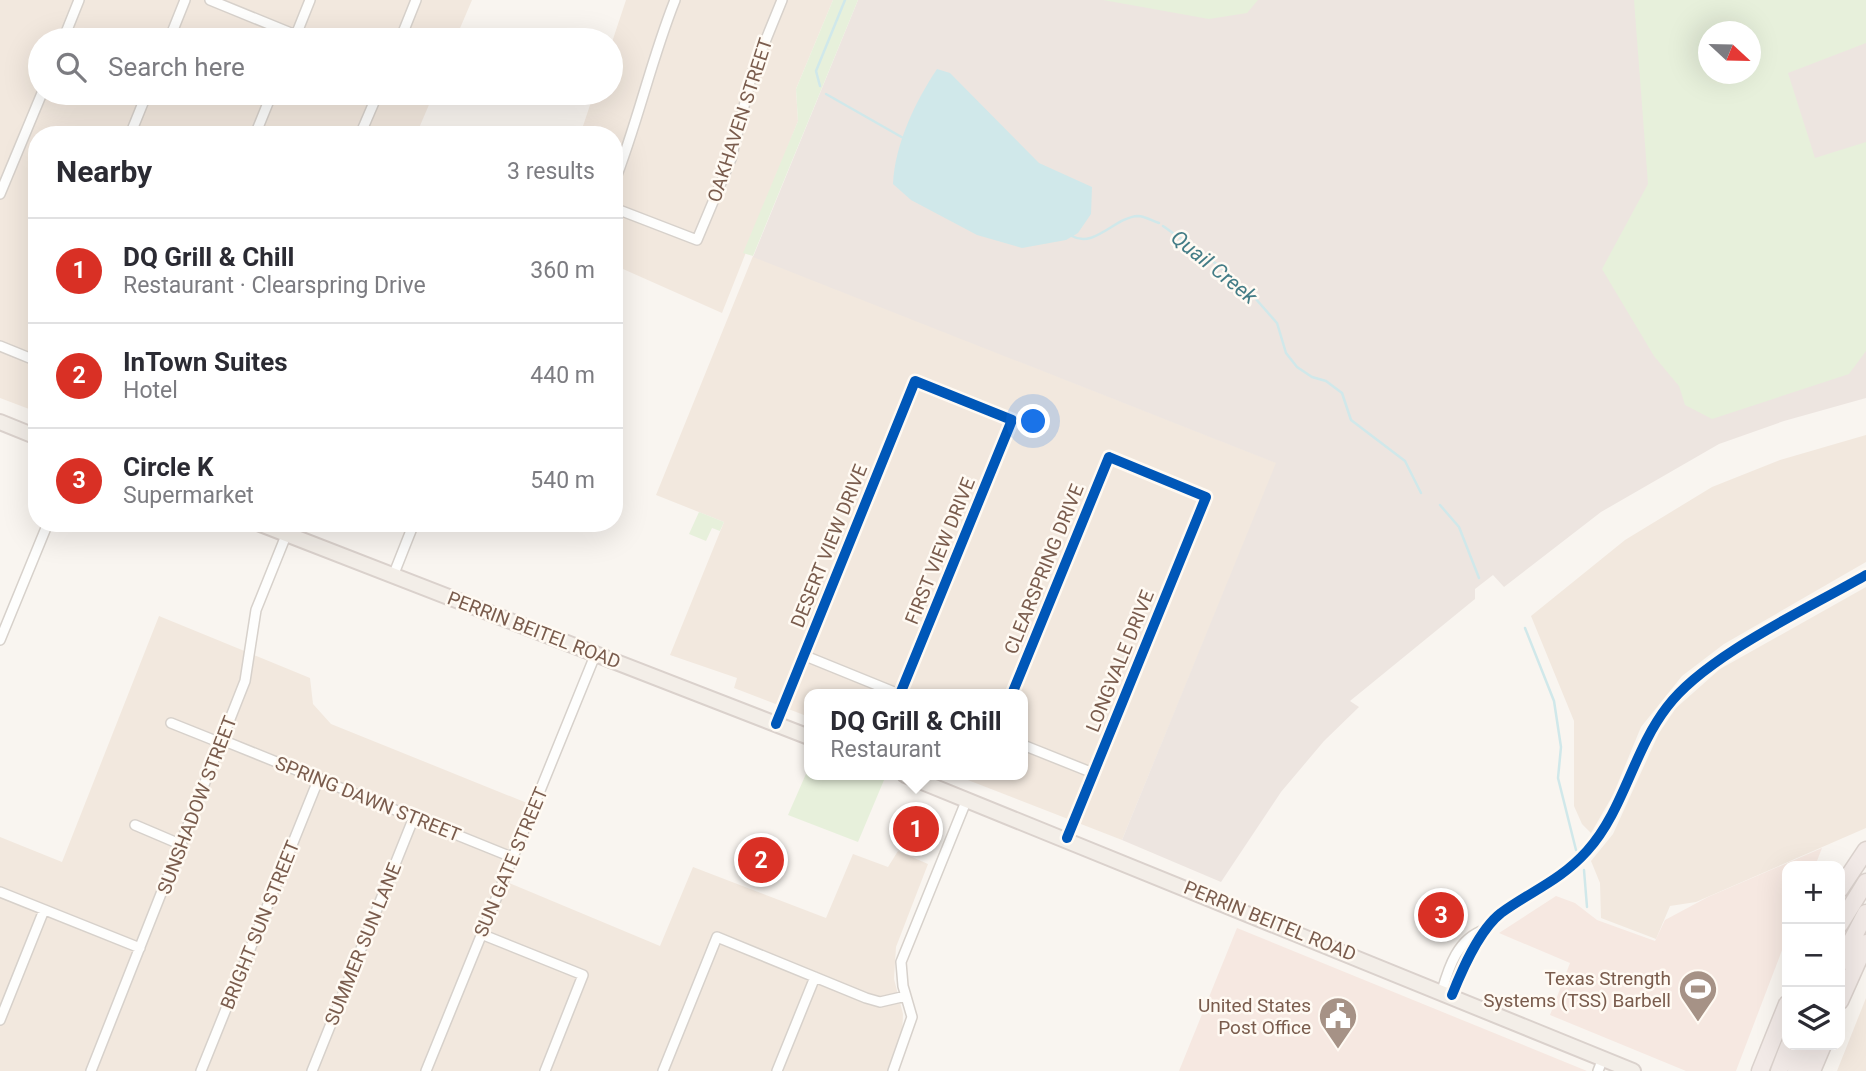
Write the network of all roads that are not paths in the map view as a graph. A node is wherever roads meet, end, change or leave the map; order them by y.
1 (79, 0) edge
2 (185, 0) edge
3 (210, 0) edge
4 (310, 0) edge
5 (416, 0) edge
6 (675, 0) edge
7 (782, 0) edge
8 (68, 28) edge
9 (174, 28) edge
10 (273, 28) edge
11 (299, 28) edge
12 (405, 28) edge
13 (36, 105) edge
14 (142, 105) edge
15 (267, 105) edge
16 (373, 105) edge
17 (134, 126) edge
18 (259, 126) edge
19 (364, 126) edge
20 (623, 159) edge
21 (0, 194) edge
22 (623, 211) edge
23 (0, 346) edge
24 (28, 357) edge
25 (1012, 420) joint
26 (0, 422) edge
27 (28, 433) edge
28 (1206, 497) joint
29 (44, 532) edge
30 (288, 532) edge
31 (296, 532) edge
32 (410, 532) edge
33 (393, 576) junction
34 (1866, 576) edge
35 (0, 639) edge
36 (596, 653) junction
37 (803, 655) junction
38 (888, 689) edge
39 (902, 689) edge
40 (1014, 689) edge
41 (171, 723) dead end
42 (776, 723) junction
43 (804, 735) edge
44 (221, 742) junction
45 (1028, 747) edge
46 (1093, 773) junction
47 (320, 778) junction
48 (918, 780) edge
49 (967, 799) junction
50 (414, 817) junction
51 (135, 825) dead end
52 (1066, 838) junction
53 (181, 845) junction
54 (1866, 850) edge
55 (514, 858) junction
56 (1845, 882) edge
57 (1866, 882) edge
58 (0, 892) edge
59 (44, 910) junction
60 (1866, 913) edge
61 (1845, 916) edge
62 (481, 934) junction
63 (1866, 943) edge
64 (140, 948) junction
65 (1845, 953) edge
66 (815, 977) junction
67 (1845, 990) edge
68 (1447, 993) junction
69 (906, 996) junction
70 (1782, 1016) edge
71 (0, 1020) edge
72 (1787, 1050) edge
73 (1804, 1050) edge
74 (1821, 1050) edge
75 (1601, 1064) edge
76 (1779, 1070) edge
77 (90, 1071) edge
78 (201, 1071) edge
79 (312, 1071) edge
80 (426, 1071) edge
81 (545, 1071) edge
82 (663, 1071) edge
83 (777, 1071) edge
84 (893, 1071) edge
85 (1633, 1071) edge
86 (1760, 1071) edge
87 (1796, 1071) edge
88 (1812, 1071) edge

1 - 8 street
2 - 9 street
3 - 10 street
4 - 11 street
5 - 12 street
6 - 20 street
7 - 22 street, OAKHAVEN STREET
13 - 21 street
14 - 17 street
15 - 18 street
16 - 19 street
23 - 24 street
25 - 37 street, DESERT VIEW DRIVE
25 - 39 street, FIRST VIEW DRIVE
26 - 27 main road
28 - 40 street, CLEARSPRING DRIVE
28 - 46 street, LONGVALE DRIVE
29 - 35 street
30 - 44 street, SUNSHADOW STREET
31 - 33 main road, PERRIN BEITEL ROAD
32 - 33 street
33 - 36 main road, PERRIN BEITEL ROAD
34 - 68 street
36 - 42 main road, PERRIN BEITEL ROAD
36 - 55 street, SUN GATE STREET
37 - 38 street
37 - 42 street, DESERT VIEW DRIVE
41 - 44 street, SPRING DAWN STREET
42 - 43 main road, PERRIN BEITEL ROAD
44 - 47 street, SPRING DAWN STREET
44 - 53 street, SUNSHADOW STREET
45 - 46 street
46 - 52 street, LONGVALE DRIVE
47 - 50 street, SPRING DAWN STREET
47 - 78 street, BRIGHT SUN STREET
48 - 49 main road, PERRIN BEITEL ROAD
49 - 52 main road, PERRIN BEITEL ROAD
49 - 69 street
50 - 55 street, SPRING DAWN STREET
50 - 79 street, SUMMER SUN LANE
51 - 53 street
52 - 68 main road, PERRIN BEITEL ROAD
53 - 64 street, SUNSHADOW STREET
54 - 56 highway
55 - 62 street, SUN GATE STREET
57 - 61 highway
58 - 59 street
59 - 64 street
59 - 71 street
60 - 65 highway
62 - 80 street, SUN GATE STREET
62 - 81 street
63 - 67 highway
64 - 77 street, SUNSHADOW STREET
66 - 69 street
66 - 82 street
66 - 83 street
68 - 75 main road, PERRIN BEITEL ROAD
69 - 84 street
70 - 86 highway
72 - 76 highway
73 - 87 highway
74 - 88 highway
75 - 85 main road, PERRIN BEITEL ROAD

